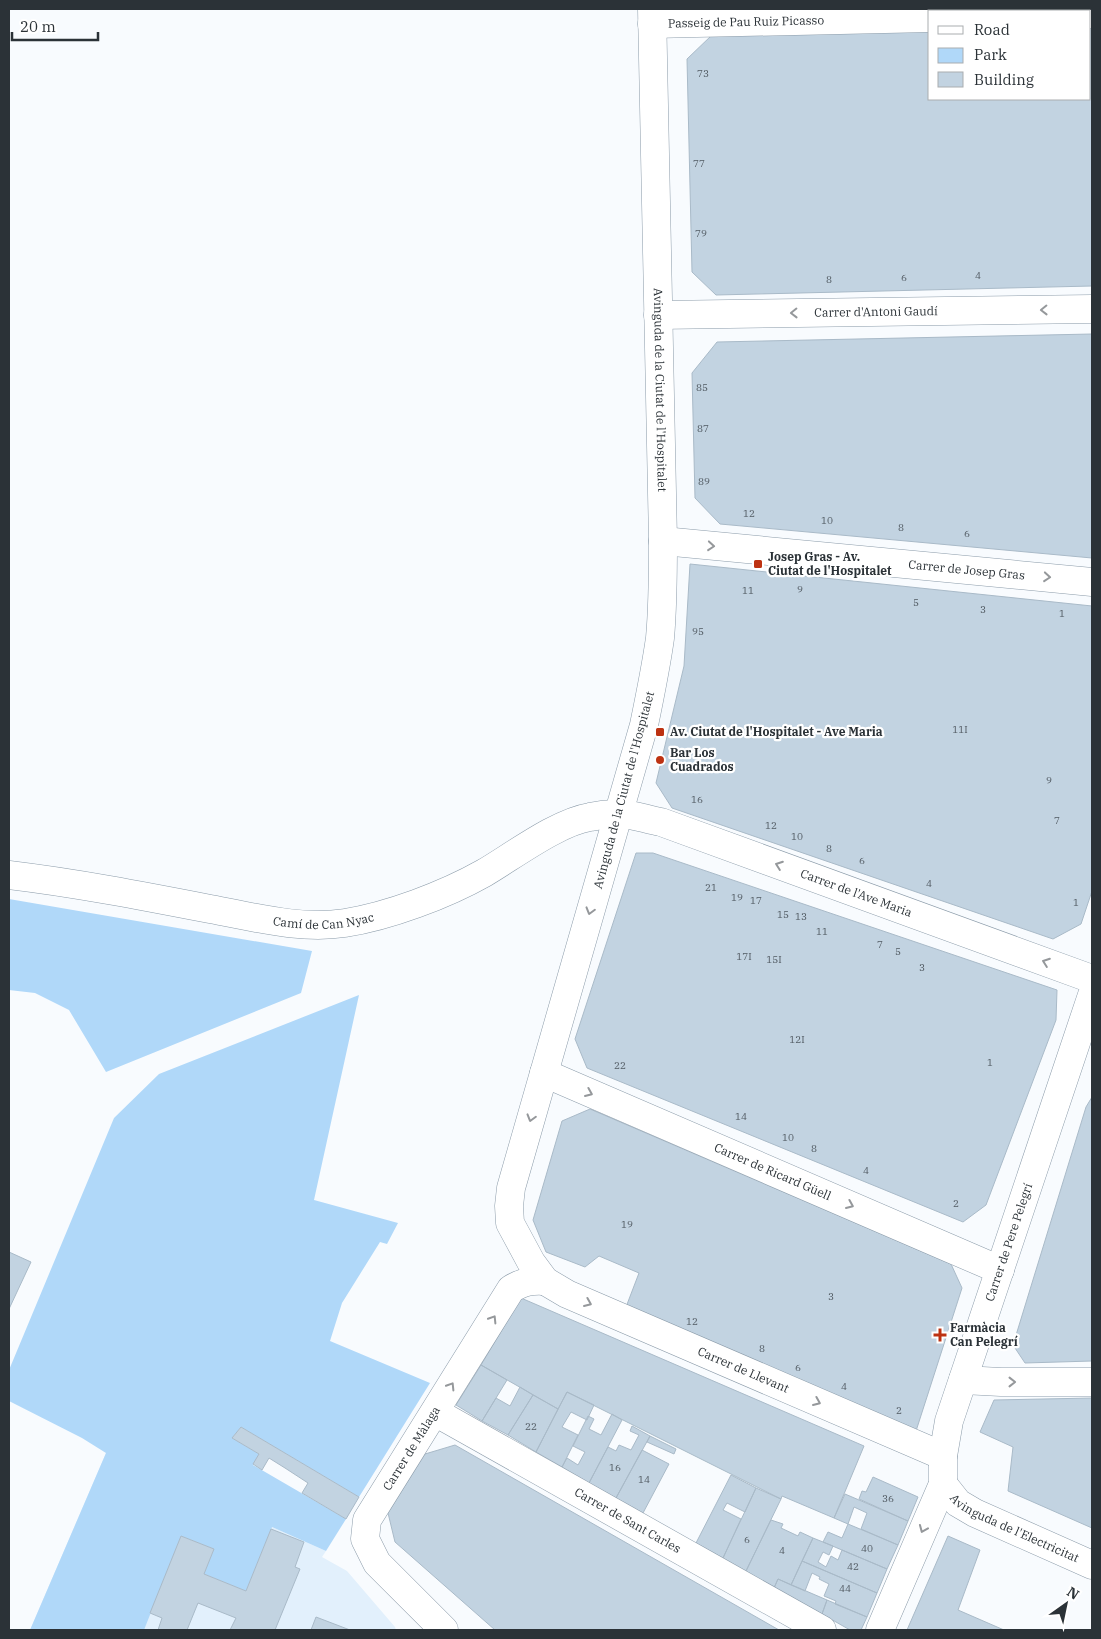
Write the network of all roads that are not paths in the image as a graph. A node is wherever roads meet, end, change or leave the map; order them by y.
1 (652, 16) edge
2 (928, 18) edge
3 (1092, 309) edge
4 (658, 315) junction
5 (663, 541) junction
6 (1092, 582) edge
7 (618, 814) junction
8 (9, 875) edge
9 (1092, 979) edge
10 (1092, 995) edge
11 (1085, 1039) edge
12 (544, 1074) junction
13 (1000, 1270) junction
14 (545, 1281) junction
15 (963, 1380) junction
16 (1092, 1382) edge
17 (435, 1412) junction
18 (943, 1456) junction
19 (942, 1484) junction
20 (1092, 1565) edge
21 (444, 1630) edge
22 (822, 1630) edge
23 (880, 1630) edge

1 - 2 street, Passeig de Pau Ruiz Picasso
1 - 4 street, Avinguda de la Ciutat de l'Hospitalet
3 -> 4 street, Carrer d'Antoni Gaudí
4 - 5 street, Avinguda de la Ciutat de l'Hospitalet
5 -> 6 street, Carrer de Josep Gras
5 - 7 street, Avinguda de la Ciutat de l'Hospitalet
7 - 8 street, Camí de Can Nyac
9 -> 7 street, Carrer de l'Ave Maria
7 -> 12 street, Avinguda de la Ciutat de l'Hospitalet
10 - 11 street, Carrer de Pere Pelegrí
11 - 13 street, Carrer de Pere Pelegrí
12 -> 13 street, Carrer de Ricard Güell
12 -> 14 street, Avinguda de la Ciutat de l'Hospitalet
13 - 15 street, Carrer de Pere Pelegrí
17 -> 14 street, Carrer de Màlaga
14 -> 18 street, Carrer de Llevant
15 -> 16 street
15 - 18 street, Carrer de Pere Pelegrí
17 - 21 street, Carrer de Màlaga
17 - 22 street, Carrer de Sant Carles
18 - 19 street, Carrer de Pere Pelegrí
19 - 20 street, Avinguda de l'Electricitat
19 -> 23 street, Carrer de Pere Pelegrí

